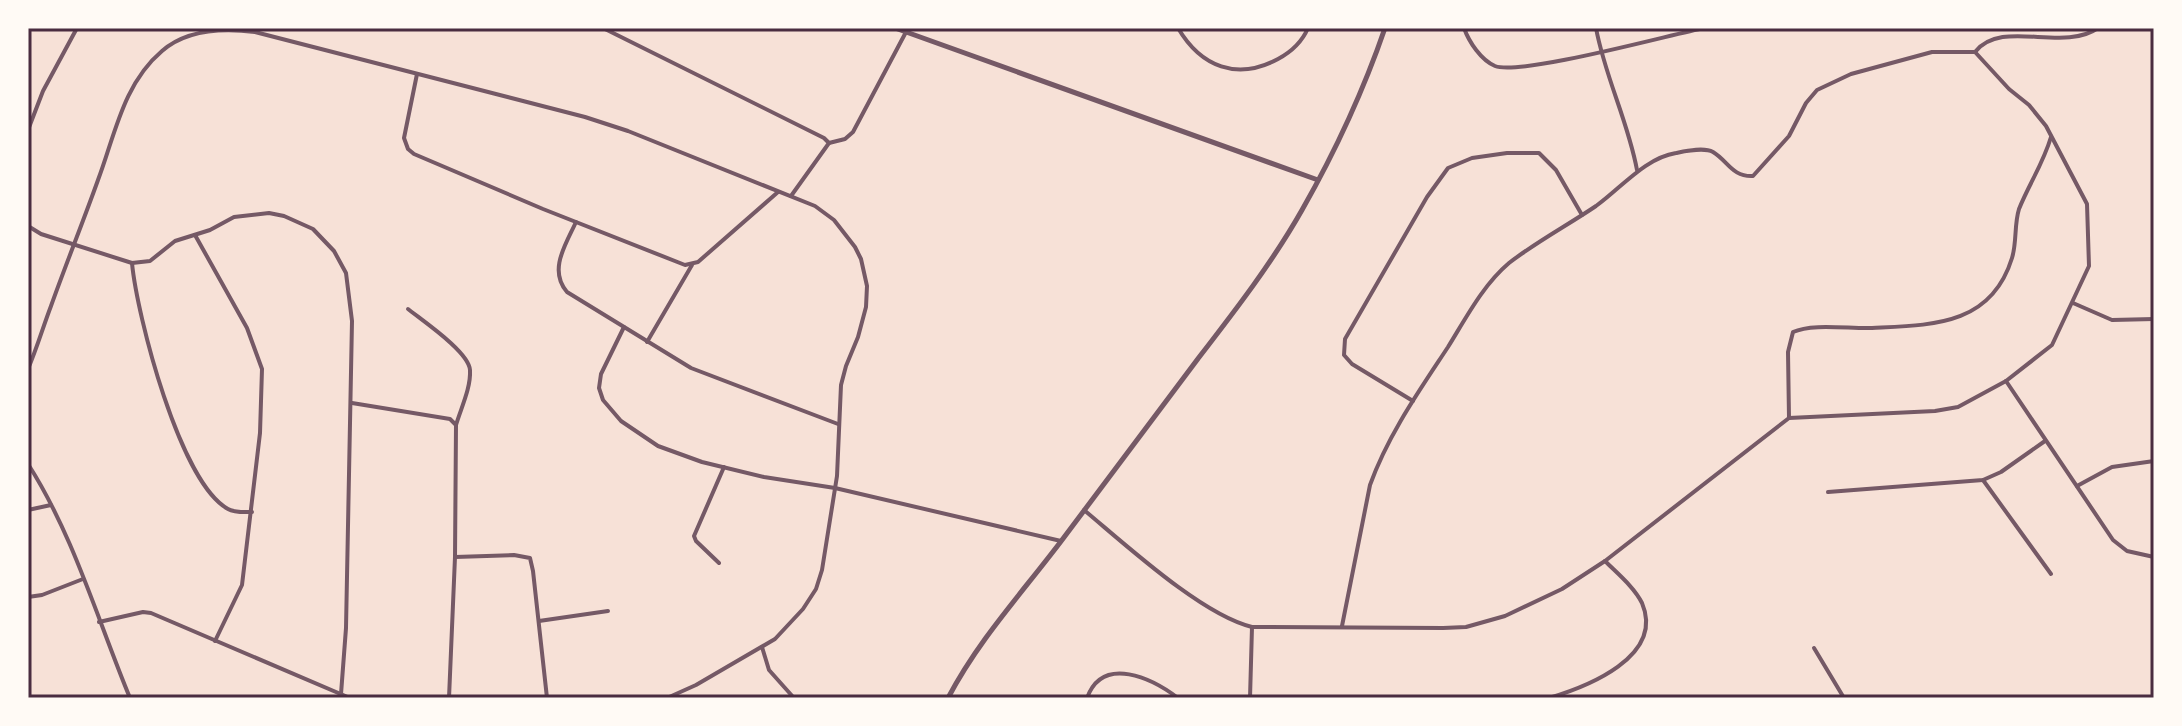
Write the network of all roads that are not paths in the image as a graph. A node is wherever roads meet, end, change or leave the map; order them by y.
1 (77, 28) edge
2 (603, 28) edge
3 (1178, 28) edge
4 (1308, 28) edge
5 (1385, 28) edge
6 (1464, 28) edge
7 (1596, 28) edge
8 (1704, 28) edge
9 (2098, 28) edge
10 (901, 29) edge
11 (1601, 50) junction
12 (1975, 52) junction
13 (417, 74) junction
14 (28, 130) edge
15 (2051, 136) junction
16 (829, 143) junction
17 (1637, 170) junction
18 (1318, 180) junction
19 (779, 191) junction
20 (791, 196) junction
21 (1582, 215) junction
22 (576, 222) junction
23 (28, 226) edge
24 (195, 235) junction
25 (74, 245) junction
26 (132, 263) junction
27 (692, 265) junction
28 (2073, 303) junction
29 (408, 309) dead end
30 (2154, 319) edge
31 (624, 327) junction
32 (647, 342) junction
33 (28, 369) edge
34 (2006, 381) junction
35 (1413, 401) junction
36 (352, 403) junction
37 (1789, 418) junction
38 (838, 424) junction
39 (456, 425) junction
40 (2045, 441) junction
41 (2154, 461) edge
42 (28, 464) edge
43 (724, 467) junction
44 (1983, 480) junction
45 (2077, 486) junction
46 (835, 488) junction
47 (1828, 492) dead end
48 (51, 505) junction
49 (28, 510) edge
50 (1084, 510) junction
51 (253, 512) junction
52 (1061, 541) junction
53 (455, 557) junction
54 (2154, 557) edge
55 (1605, 561) junction
56 (719, 563) dead end
57 (2051, 574) dead end
58 (83, 579) junction
59 (28, 597) edge
60 (608, 611) dead end
61 (539, 621) junction
62 (99, 622) junction
63 (1342, 626) junction
64 (1252, 627) junction
65 (215, 641) junction
66 (762, 647) junction
67 (1814, 648) dead end
68 (341, 694) junction
69 (130, 698) edge
70 (350, 698) edge
71 (449, 698) edge
72 (547, 698) edge
73 (667, 698) edge
74 (794, 698) edge
75 (948, 698) edge
76 (1087, 698) edge
77 (1178, 698) edge
78 (1250, 698) edge
79 (1549, 698) edge
80 (1844, 698) edge

1 - 14 street
2 - 16 street
3 - 4 street
5 - 18 street
6 - 11 street
7 - 11 street
8 - 11 street
9 - 12 street
10 - 16 street
10 - 18 street
11 - 17 street
12 - 15 street
12 - 17 street
13 - 19 street
13 - 22 street
13 - 25 street
15 - 28 street
15 - 37 street
16 - 20 street
17 - 21 street
18 - 50 street
19 - 20 street
19 - 27 street
20 - 38 street
21 - 35 street
21 - 35 street
22 - 27 street
22 - 31 street
23 - 25 street
24 - 26 street
24 - 36 street
24 - 51 street
25 - 26 street
25 - 33 street
26 - 51 street
27 - 32 street
28 - 30 street
28 - 34 street
29 - 39 street
31 - 32 street
31 - 43 street
32 - 38 street
34 - 37 street
34 - 40 street
35 - 63 street
36 - 39 street
36 - 68 street
37 - 55 street
38 - 46 street
39 - 53 street
40 - 44 street
40 - 45 street
41 - 45 street
42 - 48 street
43 - 46 street
43 - 56 street
44 - 47 street
44 - 57 street
45 - 54 street
46 - 52 street
46 - 66 street
48 - 49 street
48 - 58 street
50 - 52 street
50 - 64 street
51 - 65 street
52 - 75 street
53 - 61 street
53 - 71 street
55 - 63 street
55 - 79 street
58 - 59 street
58 - 62 street
60 - 61 street
61 - 72 street
62 - 65 street
62 - 69 street
63 - 64 street
64 - 78 street
65 - 68 street
66 - 73 street
66 - 74 street
67 - 80 street
68 - 70 street
76 - 77 street

